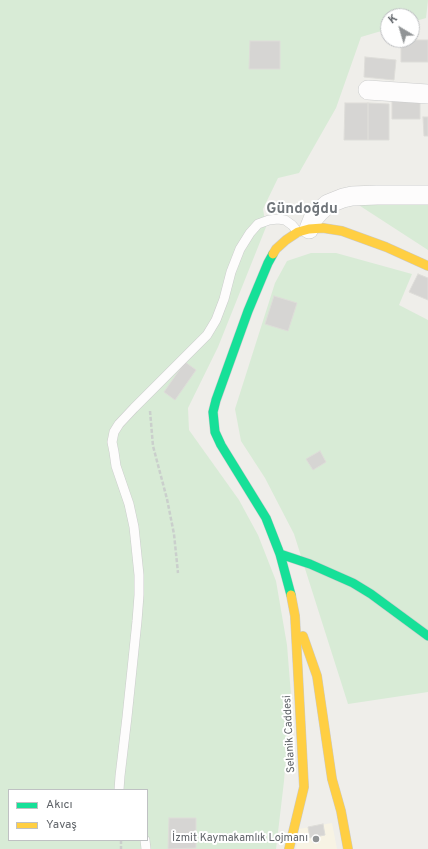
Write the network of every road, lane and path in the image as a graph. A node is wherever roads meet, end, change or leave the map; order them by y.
1 (368, 90) dead end
2 (428, 94) edge
3 (424, 191) edge
4 (304, 231) junction
5 (428, 266) edge
6 (151, 391) junction
7 (280, 554) junction
8 (178, 573) dead end
9 (295, 616) junction
10 (428, 636) edge
11 (119, 789) edge
12 (289, 849) edge
13 (348, 849) edge

1 - 2 street
3 - 4 street
4 - 5 street
4 - 6 lane
4 - 7 street
6 - 8 path
6 - 11 lane
7 - 9 street
7 - 10 street
9 - 12 street, Selanik Caddesi
9 - 13 street

